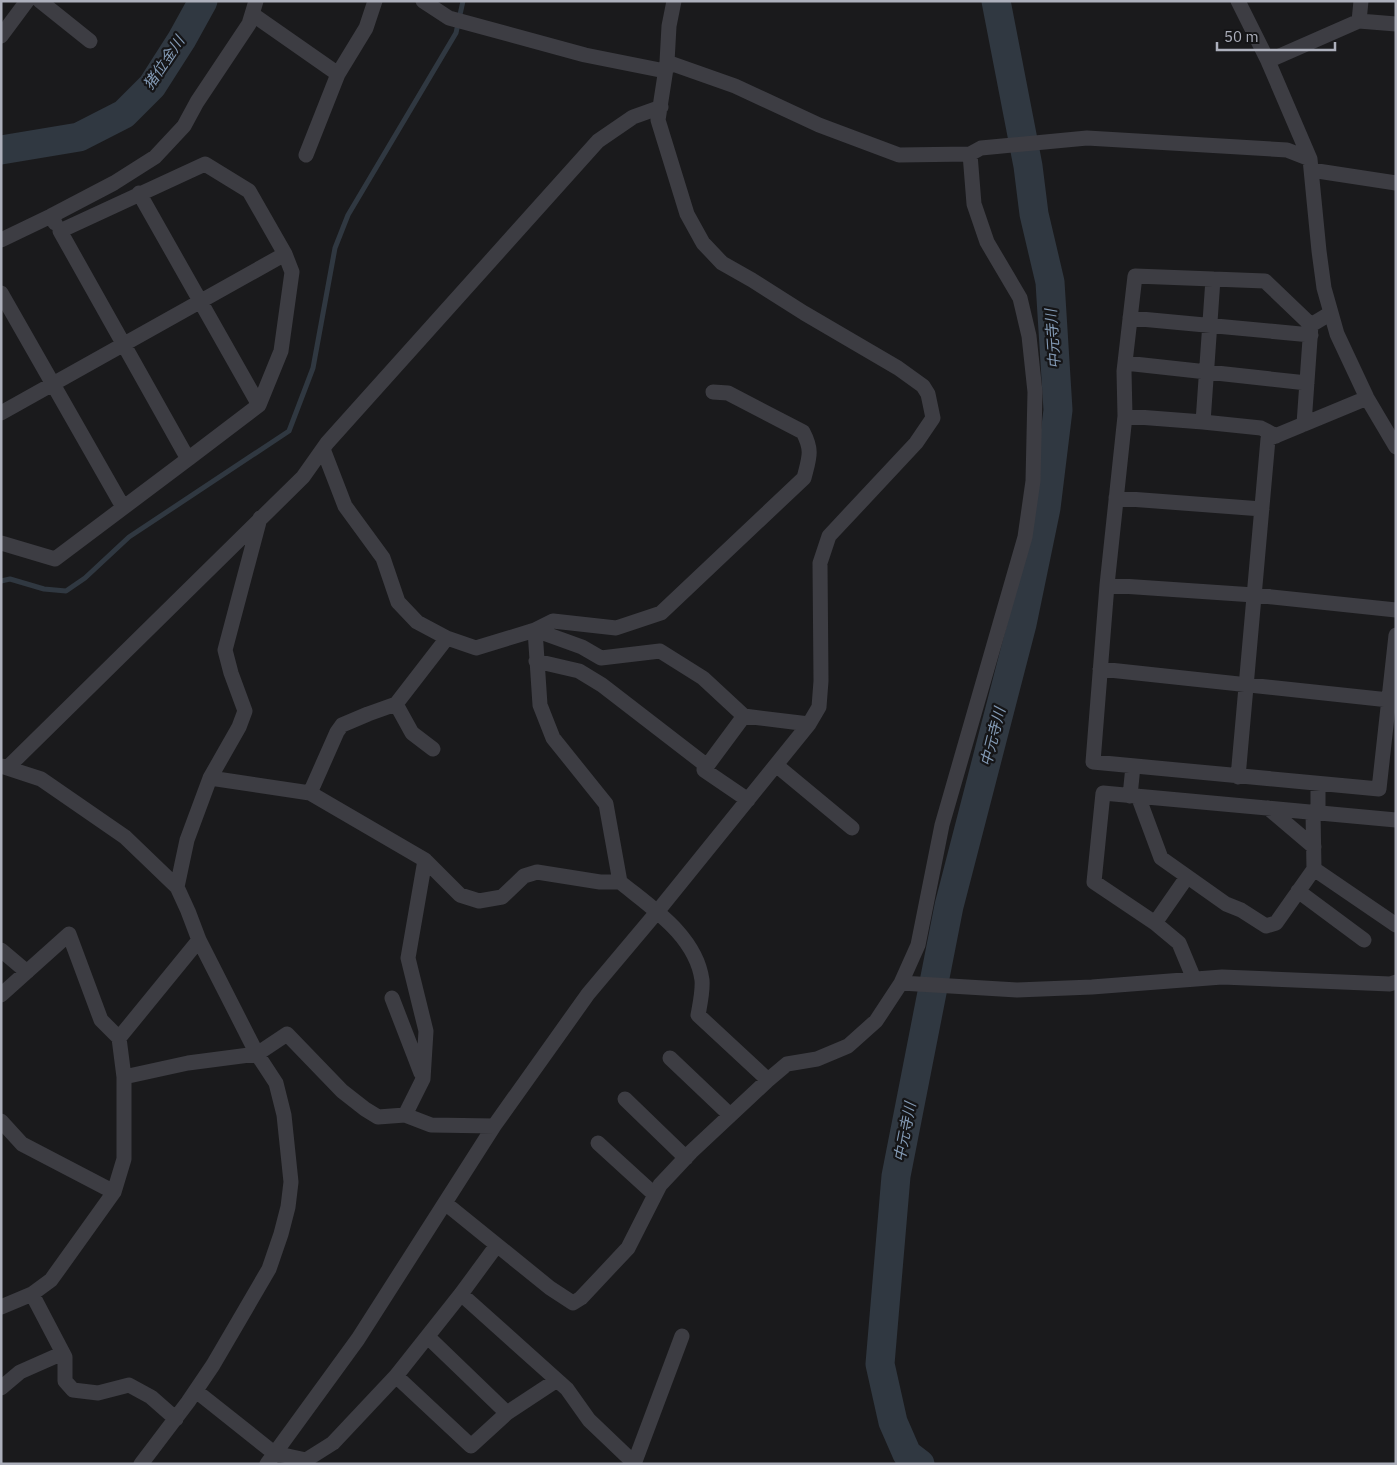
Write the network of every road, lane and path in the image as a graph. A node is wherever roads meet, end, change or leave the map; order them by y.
1 (27, 1) edge
2 (40, 1) edge
3 (375, 1) edge
4 (423, 1) edge
5 (674, 1) edge
6 (1238, 1) edge
7 (1361, 1) edge
8 (254, 8) edge
9 (1358, 21) junction
10 (1396, 24) edge
11 (1, 36) edge
12 (90, 41) dead end
13 (1268, 61) junction
14 (666, 66) junction
15 (338, 74) junction
16 (661, 107) junction
17 (975, 151) junction
18 (306, 155) dead end
19 (1311, 165) junction
20 (1396, 183) edge
21 (139, 193) junction
22 (51, 216) junction
23 (60, 230) junction
24 (1, 240) edge
25 (285, 254) junction
26 (1213, 279) junction
27 (1, 293) edge
28 (201, 301) junction
29 (1331, 312) junction
30 (1130, 318) junction
31 (1210, 326) junction
32 (1311, 330) junction
33 (124, 345) junction
34 (1125, 363) junction
35 (1206, 372) junction
36 (1307, 383) junction
37 (53, 384) junction
38 (713, 392) dead end
39 (1367, 398) junction
40 (259, 405) junction
41 (1, 413) edge
42 (1125, 416) junction
43 (1203, 422) junction
44 (1304, 424) junction
45 (1276, 436) junction
46 (1396, 447) edge
47 (323, 449) junction
48 (188, 459) junction
49 (1116, 498) junction
50 (123, 507) junction
51 (1262, 509) junction
52 (260, 518) junction
53 (1, 543) edge
54 (1107, 585) junction
55 (1254, 595) junction
56 (1396, 610) edge
57 (535, 630) junction
58 (1396, 635) edge
59 (447, 638) junction
60 (536, 661) junction
61 (1100, 668) junction
62 (1246, 684) junction
63 (1389, 700) junction
64 (396, 704) junction
65 (744, 716) junction
66 (809, 724) junction
67 (433, 749) dead end
68 (776, 765) junction
69 (5, 766) edge
70 (707, 766) junction
71 (1132, 766) junction
72 (1238, 777) junction
73 (210, 778) junction
74 (1318, 784) junction
75 (310, 793) junction
76 (1134, 796) junction
77 (748, 800) junction
78 (1268, 808) junction
79 (1316, 812) junction
80 (1396, 820) edge
81 (852, 828) dead end
82 (1314, 847) junction
83 (425, 860) junction
84 (1314, 869) junction
85 (1187, 877) junction
86 (620, 882) junction
87 (177, 887) junction
88 (1298, 891) junction
89 (657, 912) junction
90 (1155, 923) junction
91 (1396, 925) edge
92 (199, 940) junction
93 (1364, 940) dead end
94 (1, 950) edge
95 (27, 972) junction
96 (1194, 979) junction
97 (1396, 982) edge
98 (909, 984) junction
99 (1, 995) edge
100 (392, 998) dead end
101 (119, 1038) junction
102 (257, 1054) junction
103 (670, 1058) dead end
104 (124, 1078) junction
105 (423, 1079) junction
106 (768, 1080) junction
107 (625, 1099) dead end
108 (405, 1115) junction
109 (730, 1115) junction
110 (1, 1122) edge
111 (494, 1126) junction
112 (598, 1143) dead end
113 (686, 1158) junction
114 (114, 1192) junction
115 (655, 1195) junction
116 (446, 1203) junction
117 (497, 1245) junction
118 (32, 1294) junction
119 (461, 1294) junction
120 (1, 1307) edge
121 (682, 1336) dead end
122 (428, 1337) junction
123 (63, 1353) junction
124 (396, 1376) junction
125 (557, 1380) junction
126 (1, 1388) edge
127 (196, 1391) junction
128 (508, 1413) junction
129 (176, 1418) junction
130 (271, 1458) edge
131 (307, 1462) edge
132 (634, 1463) edge
133 (141, 1464) edge

1 - 11 street
2 - 12 street
3 - 15 street
4 - 14 street
5 - 14 street
6 - 13 street
7 - 9 street
8 - 15 street
8 - 22 street
9 - 10 street
9 - 13 street
13 - 19 street
14 - 16 street
14 - 17 street
15 - 18 street
16 - 47 street
16 - 66 street
17 - 19 street
17 - 98 street
19 - 20 street
19 - 29 street
21 - 23 street
21 - 25 street
21 - 28 street
22 - 23 street
22 - 24 street
23 - 33 street
25 - 28 street
25 - 40 street
26 - 30 street
26 - 31 street
26 - 32 street
27 - 37 street
28 - 33 street
28 - 40 street
29 - 32 street
29 - 39 street
30 - 31 street
30 - 34 street
31 - 32 street
31 - 35 street
32 - 36 street
33 - 37 street
33 - 48 street
34 - 35 street
34 - 42 street
35 - 36 street
35 - 43 street
36 - 44 street
37 - 41 street
37 - 50 street
38 - 57 street
39 - 44 street
39 - 46 street
40 - 48 street
42 - 43 street
42 - 49 street
43 - 45 street
44 - 45 street
45 - 51 street
47 - 52 street
47 - 59 street
48 - 50 street
49 - 51 street
49 - 54 street
50 - 53 street
51 - 55 street
52 - 69 street
52 - 73 street
54 - 55 street
54 - 61 street
55 - 56 street
55 - 62 street
57 - 59 street
57 - 60 street
57 - 65 street
58 - 63 street
59 - 64 street
60 - 70 street
60 - 86 street
61 - 62 street
61 - 71 street
62 - 63 street
62 - 72 street
63 - 74 street
64 - 67 street
64 - 75 street
65 - 66 street
65 - 70 street
66 - 68 street
68 - 77 street
68 - 81 street
69 - 87 street
70 - 77 street
71 - 72 street
71 - 76 street
72 - 74 street
73 - 75 street
73 - 87 street
74 - 79 street
75 - 83 street
76 - 78 street
76 - 85 street
76 - 90 street
77 - 89 street
78 - 79 street
78 - 82 street
79 - 80 street
79 - 82 street
82 - 84 street
83 - 86 street
83 - 105 street
84 - 88 street
84 - 91 street
85 - 88 street
85 - 90 street
86 - 89 street
87 - 92 street
88 - 93 street
89 - 106 street
89 - 111 street
90 - 96 street
92 - 101 street
92 - 102 street
94 - 95 street
95 - 99 street
95 - 101 street
96 - 97 street
96 - 98 street
98 - 106 street
100 - 105 street
101 - 104 street
102 - 104 street
102 - 108 street
102 - 127 street
103 - 109 street
104 - 114 street
105 - 108 street
106 - 109 street
107 - 113 street
108 - 111 street
109 - 113 street
110 - 114 street
111 - 116 street
112 - 115 street
113 - 115 street
114 - 118 street
115 - 117 street
116 - 117 street
116 - 130 street
117 - 119 street
118 - 120 street
118 - 123 street
119 - 122 street
119 - 125 street
121 - 132 street
122 - 124 street
122 - 128 street
123 - 126 street
123 - 129 street
124 - 128 street
124 - 131 street
125 - 128 street
125 - 132 street
127 - 129 street
127 - 130 street
129 - 133 street
130 - 131 street

